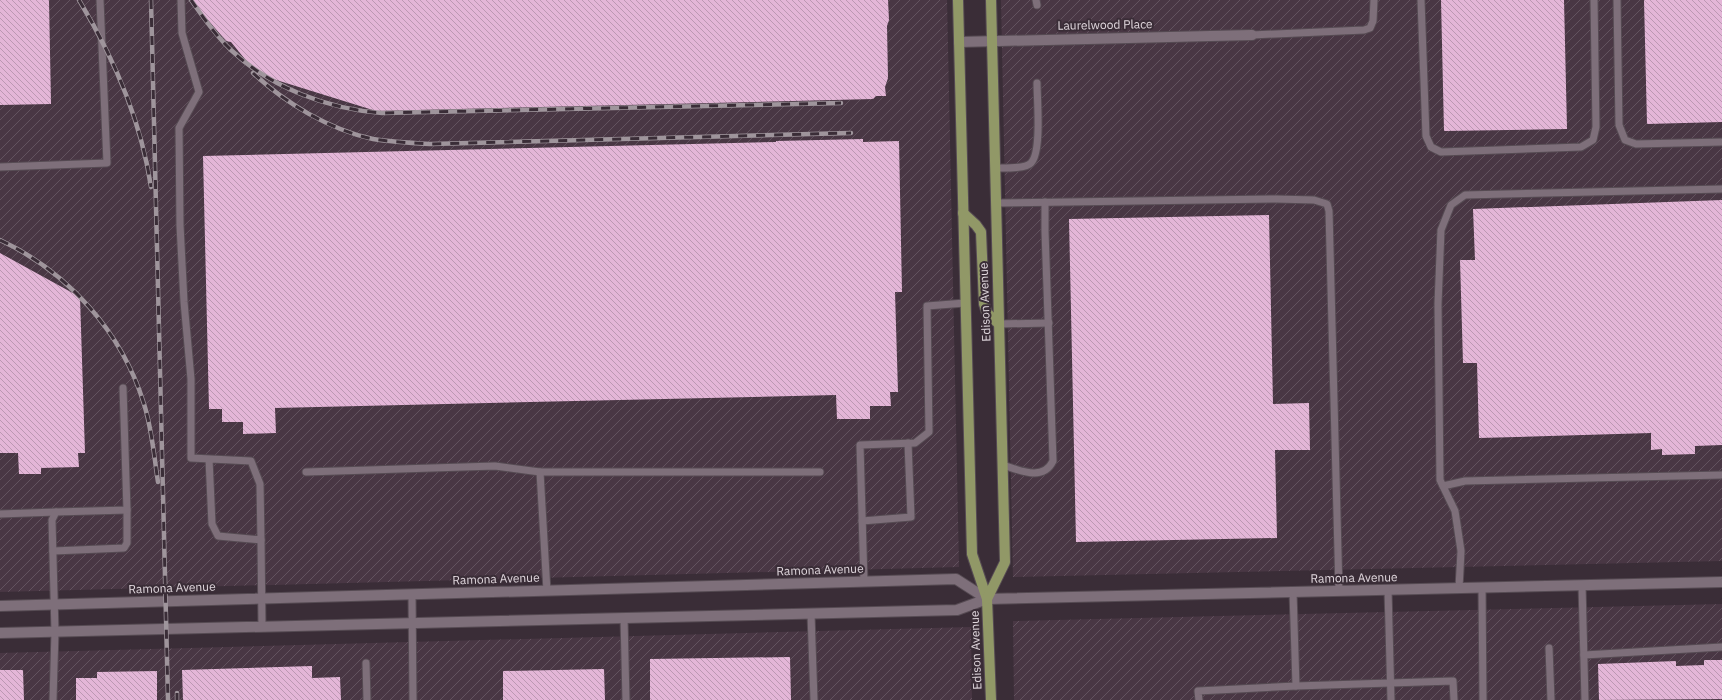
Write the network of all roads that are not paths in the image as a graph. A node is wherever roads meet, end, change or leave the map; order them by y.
1 (100, 0) edge
2 (181, 0) edge
3 (958, 0) edge
4 (991, 0) edge
5 (1374, 0) edge
6 (1421, 0) edge
7 (1594, 0) edge
8 (1617, 0) edge
9 (1252, 35) joint
10 (992, 40) junction
11 (959, 42) junction
12 (1037, 83) dead end
13 (1722, 142) edge
14 (0, 167) edge
15 (995, 168) junction
16 (1722, 189) edge
17 (1045, 202) junction
18 (996, 203) junction
19 (963, 212) junction
20 (965, 303) junction
21 (1049, 323) junction
22 (999, 324) junction
23 (123, 388) dead end
24 (908, 443) junction
25 (209, 459) junction
26 (1003, 465) junction
27 (306, 472) dead end
28 (540, 472) junction
29 (820, 472) dead end
30 (1722, 475) edge
31 (1443, 486) junction
32 (127, 510) junction
33 (56, 512) junction
34 (0, 514) edge
35 (862, 521) junction
36 (261, 540) junction
37 (52, 551) junction
38 (864, 582) junction
39 (1722, 582) edge
40 (1582, 585) junction
41 (1482, 587) junction
42 (1459, 588) junction
43 (1388, 590) junction
44 (547, 591) junction
45 (1339, 591) junction
46 (1293, 592) junction
47 (412, 594) junction
48 (261, 598) junction
49 (988, 599) junction
50 (54, 605) junction
51 (0, 606) edge
52 (811, 614) junction
53 (624, 618) junction
54 (411, 623) junction
55 (262, 627) junction
56 (55, 632) junction
57 (0, 633) edge
58 (1722, 647) edge
59 (1549, 648) dead end
60 (1584, 655) junction
61 (366, 663) dead end
62 (1390, 682) junction
63 (1296, 686) junction
64 (53, 700) edge
65 (367, 700) edge
66 (413, 700) edge
67 (626, 700) edge
68 (814, 700) edge
69 (991, 700) edge
70 (1199, 700) edge
71 (1391, 700) edge
72 (1454, 700) edge
73 (1483, 700) edge
74 (1551, 700) edge
75 (1585, 700) edge

1 - 14 lane
2 - 25 lane
3 - 11 main road, Edison Avenue
4 - 10 main road, Edison Avenue
5 - 9 lane
6 - 7 lane
8 - 13 lane
9 - 10 main road, Laurelwood Place
10 - 11 main road, Laurelwood Place
10 - 15 main road, Edison Avenue
11 - 19 main road, Edison Avenue
12 - 15 lane
15 - 18 main road, Edison Avenue
16 - 31 lane
17 - 18 lane
17 - 21 lane
17 - 45 lane
18 - 22 main road, Edison Avenue
19 - 20 main road, Edison Avenue
19 - 22 main road
20 - 24 lane
20 - 49 main road, Edison Avenue
21 - 22 lane
21 - 26 lane
22 - 26 main road, Edison Avenue
23 - 32 lane
24 - 35 lane
24 - 35 lane
25 - 36 lane
25 - 36 lane
26 - 49 main road, Edison Avenue
27 - 28 lane
28 - 29 lane
28 - 44 lane
30 - 31 lane
31 - 42 lane
32 - 33 lane
32 - 37 lane
33 - 34 lane
33 - 37 lane
35 - 38 lane
36 - 48 lane
37 - 50 lane
38 - 44 main road, Ramona Avenue
38 - 49 main road, Ramona Avenue
39 - 40 main road, Ramona Avenue
40 - 41 main road, Ramona Avenue
40 - 60 lane
41 - 42 main road, Ramona Avenue
41 - 73 lane
42 - 43 main road, Ramona Avenue
43 - 45 main road, Ramona Avenue
43 - 62 lane
44 - 47 main road, Ramona Avenue
45 - 46 main road, Ramona Avenue
46 - 49 main road, Ramona Avenue
46 - 63 lane
47 - 48 main road, Ramona Avenue
47 - 54 lane
48 - 50 main road, Ramona Avenue
48 - 55 lane
49 - 52 main road, Ramona Avenue
49 - 69 main road, Edison Avenue
50 - 51 main road, Ramona Avenue
50 - 56 lane
52 - 53 main road, Ramona Avenue
52 - 68 lane
53 - 54 main road, Ramona Avenue
53 - 67 lane
54 - 55 main road, Ramona Avenue
54 - 66 lane
55 - 56 main road, Ramona Avenue
56 - 57 main road, Ramona Avenue
56 - 64 lane
58 - 60 lane
59 - 74 lane
60 - 75 lane
61 - 65 lane
62 - 63 lane
62 - 71 lane
62 - 72 lane
63 - 70 lane

